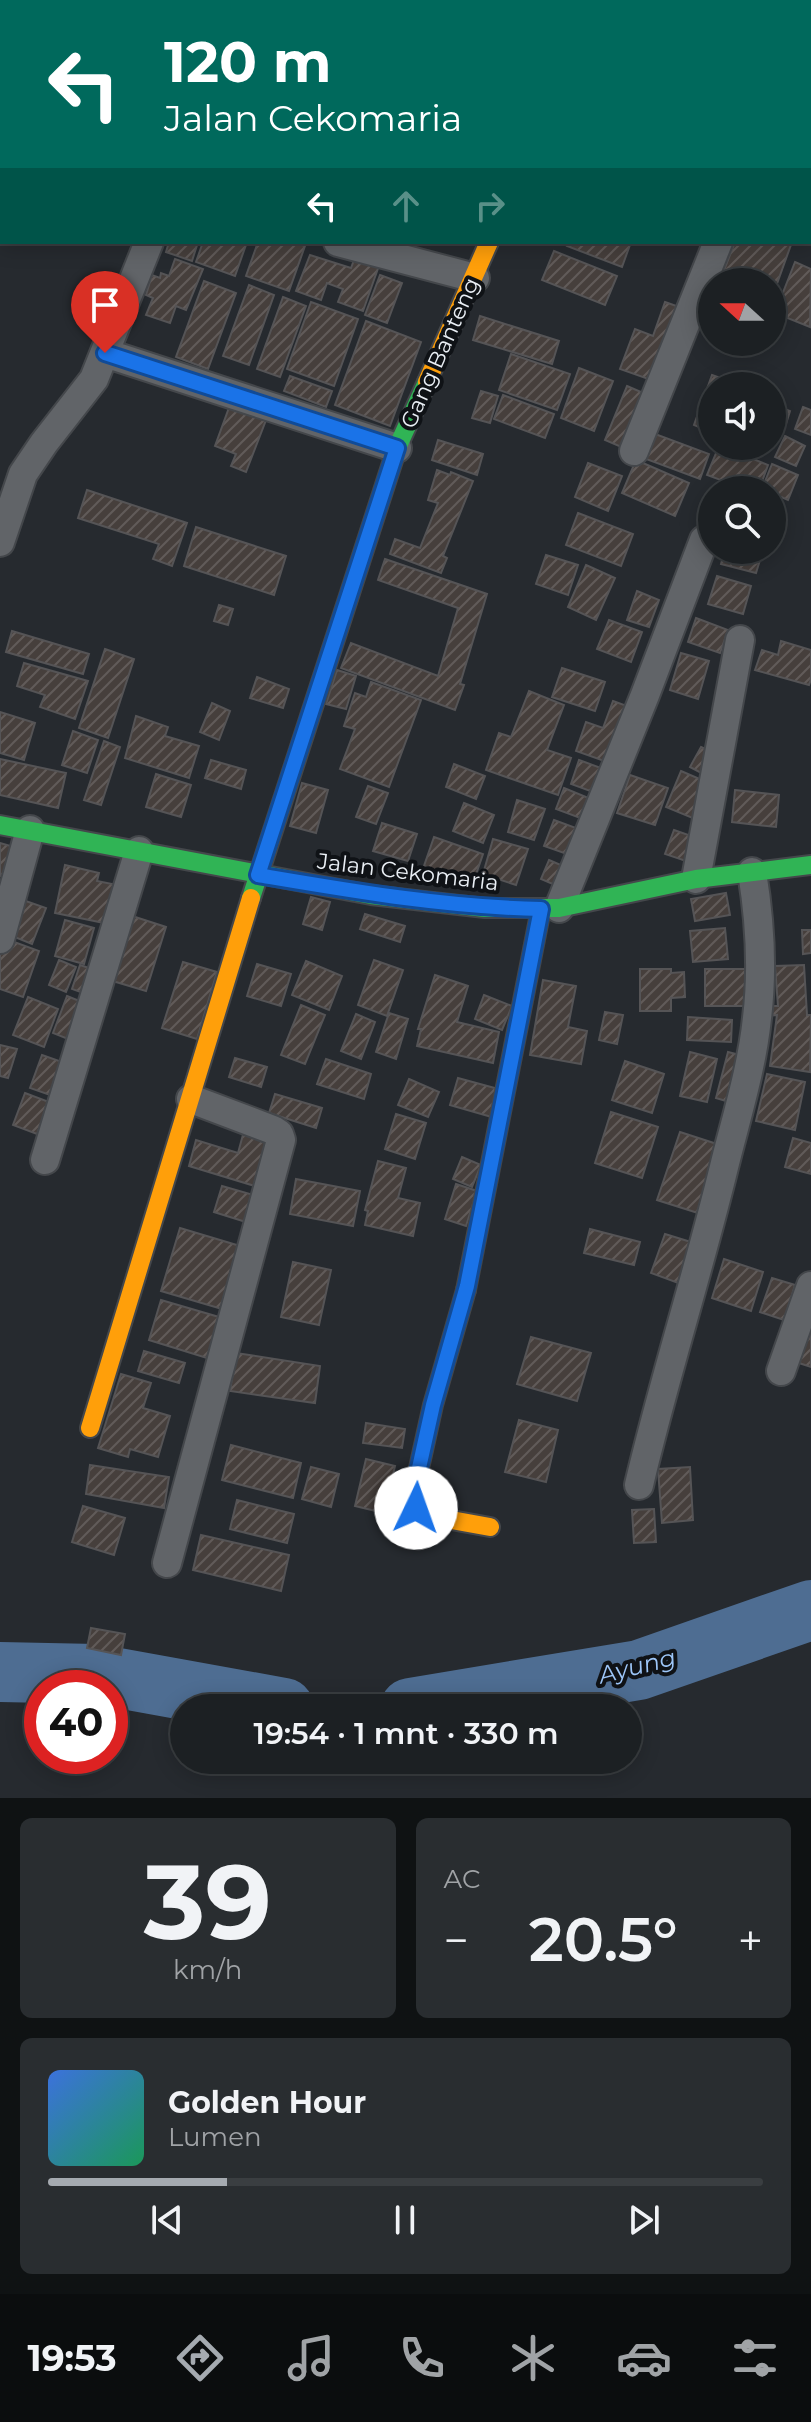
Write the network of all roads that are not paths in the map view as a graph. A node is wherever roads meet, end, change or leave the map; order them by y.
1 (148, 244) edge
2 (346, 244) edge
3 (488, 244) edge
4 (717, 244) edge
5 (475, 278) junction
6 (105, 353) junction
7 (397, 448) junction
8 (634, 451) dead end
9 (0, 542) edge
10 (698, 554) edge
11 (740, 640) dead end
12 (0, 825) edge
13 (30, 830) junction
14 (139, 851) junction
15 (811, 865) edge
16 (752, 872) junction
17 (258, 875) junction
18 (696, 879) junction
19 (550, 908) junction
20 (0, 939) edge
21 (191, 1099) junction
22 (45, 1160) dead end
23 (811, 1286) edge
24 (781, 1371) dead end
25 (90, 1428) dead end
26 (639, 1485) dead end
27 (490, 1527) dead end
28 (167, 1563) dead end

1 - 6 street
2 - 5 street
3 - 5 street, Gang Banteng
4 - 8 street
5 - 7 street, Gang Banteng
6 - 7 street
6 - 9 street
7 - 17 street, Gang Banteng
10 - 19 street
11 - 18 street
12 - 13 street, Jalan Cekomaria
13 - 14 street, Jalan Cekomaria
13 - 20 street
14 - 17 street, Jalan Cekomaria
14 - 22 street
15 - 16 street, Jalan Cekomaria
16 - 18 street, Jalan Cekomaria
16 - 26 street
17 - 19 street, Jalan Cekomaria
17 - 21 street, Gang Banteng
18 - 19 street, Jalan Cekomaria
19 - 27 street
21 - 25 street, Gang Banteng
21 - 28 street
23 - 24 street

